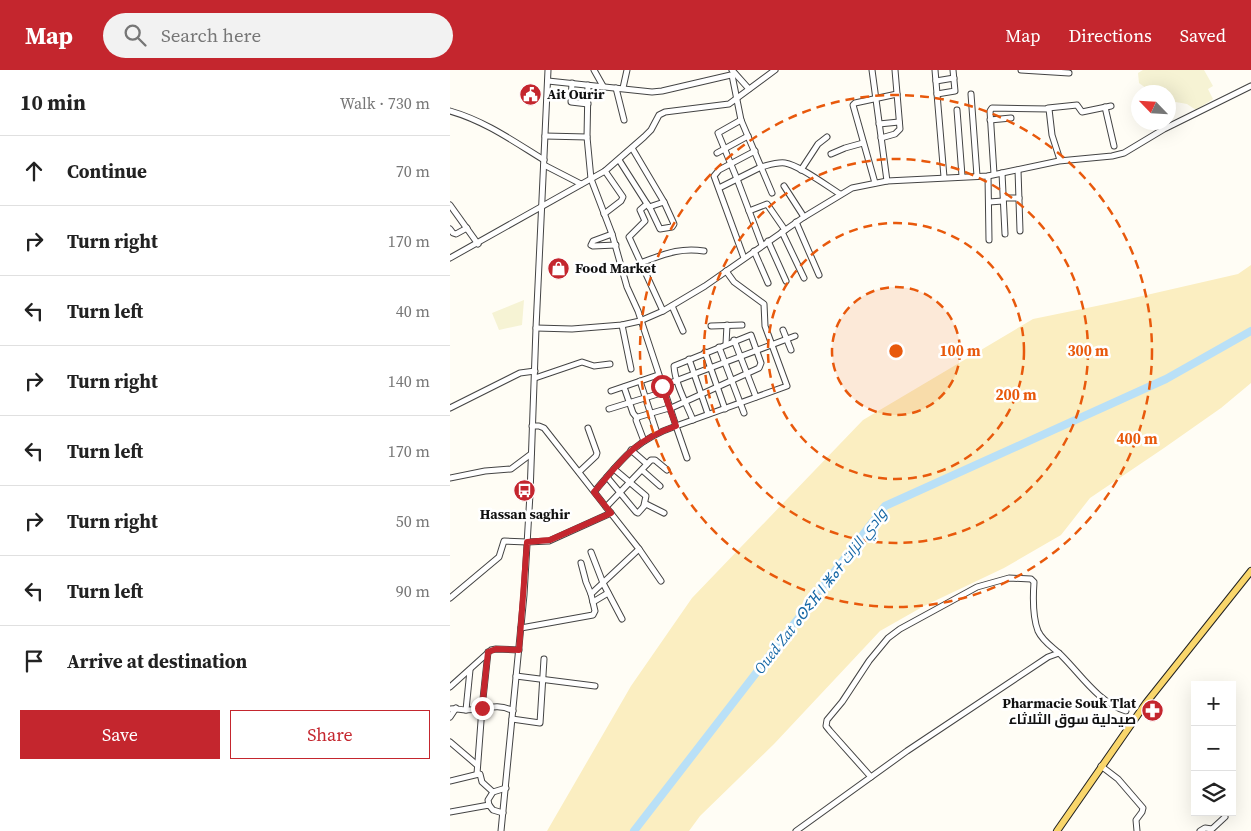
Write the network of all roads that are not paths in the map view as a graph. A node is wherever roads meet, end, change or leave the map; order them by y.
1 (548, 70) edge
2 (594, 70) edge
3 (627, 70) edge
4 (775, 70) edge
5 (872, 70) edge
6 (895, 70) edge
7 (935, 70) edge
8 (954, 70) edge
9 (1021, 70) edge
10 (733, 72) edge
11 (1069, 73) dead end
12 (954, 78) junction
13 (548, 81) junction
14 (936, 81) junction
15 (572, 83) junction
16 (588, 85) junction
17 (603, 86) junction
18 (1251, 86) edge
19 (616, 88) junction
20 (623, 88) junction
21 (749, 89) junction
22 (897, 94) junction
23 (937, 94) junction
24 (971, 94) dead end
25 (736, 98) junction
26 (876, 98) junction
27 (588, 104) junction
28 (1048, 108) junction
29 (957, 110) dead end
30 (450, 111) edge
31 (1011, 118) dead end
32 (624, 120) dead end
33 (741, 120) junction
34 (990, 120) junction
35 (899, 122) junction
36 (879, 124) junction
37 (545, 136) junction
38 (748, 136) junction
39 (587, 137) junction
40 (827, 137) dead end
41 (881, 138) junction
42 (863, 143) junction
43 (1114, 146) dead end
44 (632, 148) junction
45 (725, 149) junction
46 (755, 151) junction
47 (717, 153) dead end
48 (831, 154) dead end
49 (619, 160) junction
50 (1060, 160) junction
51 (544, 163) junction
52 (731, 164) junction
53 (761, 167) junction
54 (801, 170) junction
55 (1018, 170) junction
56 (605, 171) junction
57 (1002, 173) junction
58 (991, 175) junction
59 (962, 176) junction
60 (977, 176) junction
61 (944, 177) junction
62 (591, 179) junction
63 (737, 179) junction
64 (887, 181) junction
65 (875, 183) junction
66 (581, 184) junction
67 (784, 186) dead end
68 (719, 188) junction
69 (772, 193) dead end
70 (840, 194) junction
71 (1019, 198) junction
72 (1003, 200) junction
73 (664, 202) junction
74 (989, 202) junction
75 (450, 205) edge
76 (648, 206) junction
77 (542, 208) junction
78 (749, 211) junction
79 (604, 214) junction
80 (804, 217) junction
81 (796, 222) junction
82 (467, 228) junction
83 (450, 229) edge
84 (783, 231) junction
85 (1020, 231) dead end
86 (612, 234) junction
87 (1005, 234) dead end
88 (989, 240) dead end
89 (768, 241) junction
90 (478, 244) junction
91 (616, 245) junction
92 (762, 245) junction
93 (704, 251) dead end
94 (754, 251) junction
95 (450, 258) edge
96 (744, 258) junction
97 (640, 263) junction
98 (726, 271) junction
99 (819, 275) dead end
100 (804, 278) dead end
101 (786, 282) dead end
102 (768, 283) dead end
103 (672, 306) junction
104 (663, 311) junction
105 (640, 321) junction
106 (622, 325) junction
107 (711, 326) dead end
108 (726, 326) junction
109 (742, 326) dead end
110 (536, 328) junction
111 (783, 330) dead end
112 (682, 331) dead end
113 (795, 336) dead end
114 (786, 339) junction
115 (734, 340) junction
116 (726, 344) junction
117 (771, 344) junction
118 (718, 347) junction
119 (756, 350) junction
120 (791, 350) dead end
121 (705, 352) junction
122 (740, 356) junction
123 (689, 359) junction
124 (724, 362) junction
125 (610, 364) dead end
126 (710, 368) junction
127 (631, 369) dead end
128 (535, 371) junction
129 (693, 374) junction
130 (746, 374) junction
131 (658, 375) junction
132 (534, 378) junction
133 (677, 380) junction
134 (640, 381) junction
135 (731, 381) junction
136 (624, 387) junction
137 (716, 388) junction
138 (663, 389) junction
139 (611, 391) dead end
140 (700, 396) junction
141 (646, 397) junction
142 (756, 398) junction
143 (629, 402) junction
144 (686, 403) junction
145 (740, 403) junction
146 (450, 408) edge
147 (669, 408) junction
148 (725, 408) junction
149 (609, 409) dead end
150 (651, 413) junction
151 (744, 413) dead end
152 (708, 414) junction
153 (637, 418) junction
154 (693, 420) junction
155 (532, 426) junction
156 (676, 426) junction
157 (588, 428) dead end
158 (657, 433) junction
159 (644, 441) junction
160 (631, 450) junction
161 (531, 454) junction
162 (687, 458) dead end
163 (647, 464) junction
164 (614, 469) junction
165 (642, 470) junction
166 (667, 470) dead end
167 (579, 472) junction
168 (607, 477) junction
169 (450, 478) edge
170 (630, 482) junction
171 (660, 486) dead end
172 (594, 492) junction
173 (620, 493) junction
174 (644, 505) junction
175 (606, 507) junction
176 (611, 513) junction
177 (664, 514) dead end
178 (527, 542) junction
179 (639, 549) junction
180 (591, 552) dead end
181 (581, 562) dead end
182 (1251, 571) edge
183 (661, 581) dead end
184 (603, 583) junction
185 (608, 593) junction
186 (591, 594) junction
187 (450, 598) edge
188 (593, 602) junction
189 (622, 619) dead end
190 (521, 628) junction
191 (519, 650) junction
192 (488, 652) junction
193 (1059, 653) junction
194 (544, 658) dead end
195 (470, 670) junction
196 (516, 676) junction
197 (544, 680) junction
198 (595, 686) dead end
199 (450, 687) edge
200 (453, 708) edge
201 (482, 708) junction
202 (466, 710) junction
203 (513, 711) junction
204 (1126, 711) dead end
205 (450, 717) edge
206 (512, 719) junction
207 (450, 742) edge
208 (477, 765) junction
209 (1101, 766) junction
210 (450, 774) edge
211 (480, 774) junction
212 (871, 777) junction
213 (461, 778) junction
214 (450, 781) edge
215 (506, 788) junction
216 (493, 792) junction
217 (489, 805) junction
218 (450, 812) edge
219 (503, 813) junction
220 (1225, 818) dead end
221 (501, 831) edge
222 (796, 831) edge
223 (1056, 831) edge
224 (1137, 831) edge
225 (1200, 831) edge

1 - 13 street
2 - 17 street
3 - 20 street
4 - 21 street
5 - 26 street
6 - 22 street
7 - 14 street
8 - 12 street
9 - 11 street
10 - 20 street
10 - 21 street
10 - 25 street
12 - 14 street
12 - 23 street
13 - 15 street
13 - 37 street
14 - 23 street
15 - 16 street
15 - 27 street
16 - 17 street
16 - 27 street
17 - 19 street
18 - 50 street
19 - 20 street
19 - 32 street
21 - 25 street
22 - 26 street
22 - 35 street
23 - 61 street
24 - 60 street
25 - 33 street
25 - 44 street
26 - 36 street
26 - 42 street
27 - 39 street
28 - 34 street
28 - 43 street
28 - 50 street
29 - 59 street
30 - 51 street
31 - 34 street
33 - 38 street
33 - 45 street
34 - 58 street
35 - 36 street
35 - 41 street
36 - 41 street
37 - 39 street
37 - 51 street
38 - 45 street
38 - 46 street
39 - 62 street
40 - 54 street
41 - 64 street
42 - 48 street
42 - 65 street
44 - 49 street
44 - 73 street
45 - 47 street
45 - 52 street
46 - 52 street
46 - 53 street
49 - 56 street
49 - 76 street
50 - 55 street
51 - 66 street
51 - 77 street
52 - 63 street
52 - 68 street
53 - 54 street
53 - 63 street
53 - 69 street
54 - 70 street
55 - 57 street
55 - 71 street
56 - 62 street
56 - 79 street
57 - 58 street
57 - 72 street
58 - 60 street
58 - 74 street
59 - 60 street
59 - 61 street
61 - 64 street
62 - 66 street
62 - 79 street
63 - 68 street
63 - 78 street
64 - 65 street
65 - 70 street
66 - 77 street
67 - 80 street
68 - 96 street
70 - 80 street
71 - 72 street
71 - 85 street
72 - 74 street
72 - 87 street
73 - 76 street
73 - 76 street
74 - 88 street
75 - 82 street
76 - 97 street
77 - 90 street
77 - 110 street
78 - 84 street
78 - 92 street
79 - 86 street
80 - 81 street
81 - 84 street
81 - 99 street
82 - 83 street
82 - 90 street
84 - 89 street
84 - 100 street
86 - 91 street
86 - 91 street
89 - 92 street
89 - 101 street
90 - 95 street
91 - 105 street
92 - 94 street
93 - 97 street
94 - 96 street
94 - 102 street
96 - 98 street
97 - 104 street
98 - 103 street
98 - 117 street
103 - 104 street
103 - 112 street
104 - 105 street
105 - 106 street
105 - 131 street
106 - 110 street
106 - 127 street
107 - 108 street
108 - 109 street
108 - 116 street
110 - 128 street
111 - 114 street
113 - 114 street
114 - 117 street
114 - 120 street
115 - 116 street
115 - 119 street
115 - 122 street
116 - 118 street
117 - 119 street
117 - 142 street
118 - 121 street
118 - 124 street
119 - 122 street
119 - 130 street
121 - 123 street
121 - 126 street
122 - 124 street
122 - 130 street
123 - 129 street
123 - 133 street
124 - 126 street
124 - 135 street
125 - 132 street
126 - 129 street
126 - 137 street
128 - 132 street
128 - 146 street
129 - 133 street
129 - 140 street
130 - 135 street
130 - 142 street
131 - 134 street
131 - 138 street
132 - 155 street
133 - 138 street
133 - 144 street
134 - 136 street
134 - 141 street
135 - 137 street
135 - 145 street
136 - 139 street
136 - 143 street
137 - 140 street
137 - 148 street
138 - 141 street
138 - 147 street
140 - 144 street
140 - 152 street
141 - 143 street
141 - 150 street
142 - 145 street
143 - 149 street
143 - 153 street
144 - 147 street
144 - 154 street
145 - 148 street
145 - 151 street
147 - 150 street
147 - 156 street
148 - 152 street
150 - 153 street
150 - 158 street
152 - 154 street
153 - 159 street
154 - 156 street
155 - 161 street
155 - 167 street
156 - 158 street
156 - 162 street
157 - 167 street
158 - 159 street
159 - 160 street
160 - 163 street
160 - 164 street
161 - 169 street
161 - 178 street
163 - 165 street
163 - 166 street
164 - 168 street
164 - 170 street
165 - 170 street
165 - 171 street
167 - 172 street
168 - 172 street
168 - 173 street
170 - 173 street
170 - 174 street
172 - 175 street
173 - 174 street
173 - 175 street
174 - 177 street
175 - 176 street
176 - 178 street
176 - 179 street
178 - 187 street
178 - 190 street
179 - 183 street
179 - 184 street
180 - 184 street
181 - 186 street
182 - 209 main road
184 - 185 street
184 - 186 street
185 - 188 street
185 - 189 street
186 - 188 street
188 - 190 street
190 - 191 street
191 - 192 street
191 - 196 street
192 - 195 street
192 - 201 street
193 - 204 street
193 - 212 street
193 - 212 street
194 - 197 street
195 - 199 street
195 - 202 street
196 - 197 street
196 - 203 street
197 - 198 street
197 - 206 street
200 - 202 street
200 - 205 street
201 - 202 street
201 - 203 street
201 - 208 street
203 - 206 street
206 - 215 street
207 - 208 street
208 - 211 street
209 - 223 main road
209 - 224 street
210 - 213 street
211 - 213 street
211 - 216 street
212 - 222 street
213 - 214 street
215 - 216 street
215 - 219 street
216 - 217 street
217 - 218 street
217 - 219 street
219 - 221 street
220 - 225 street

